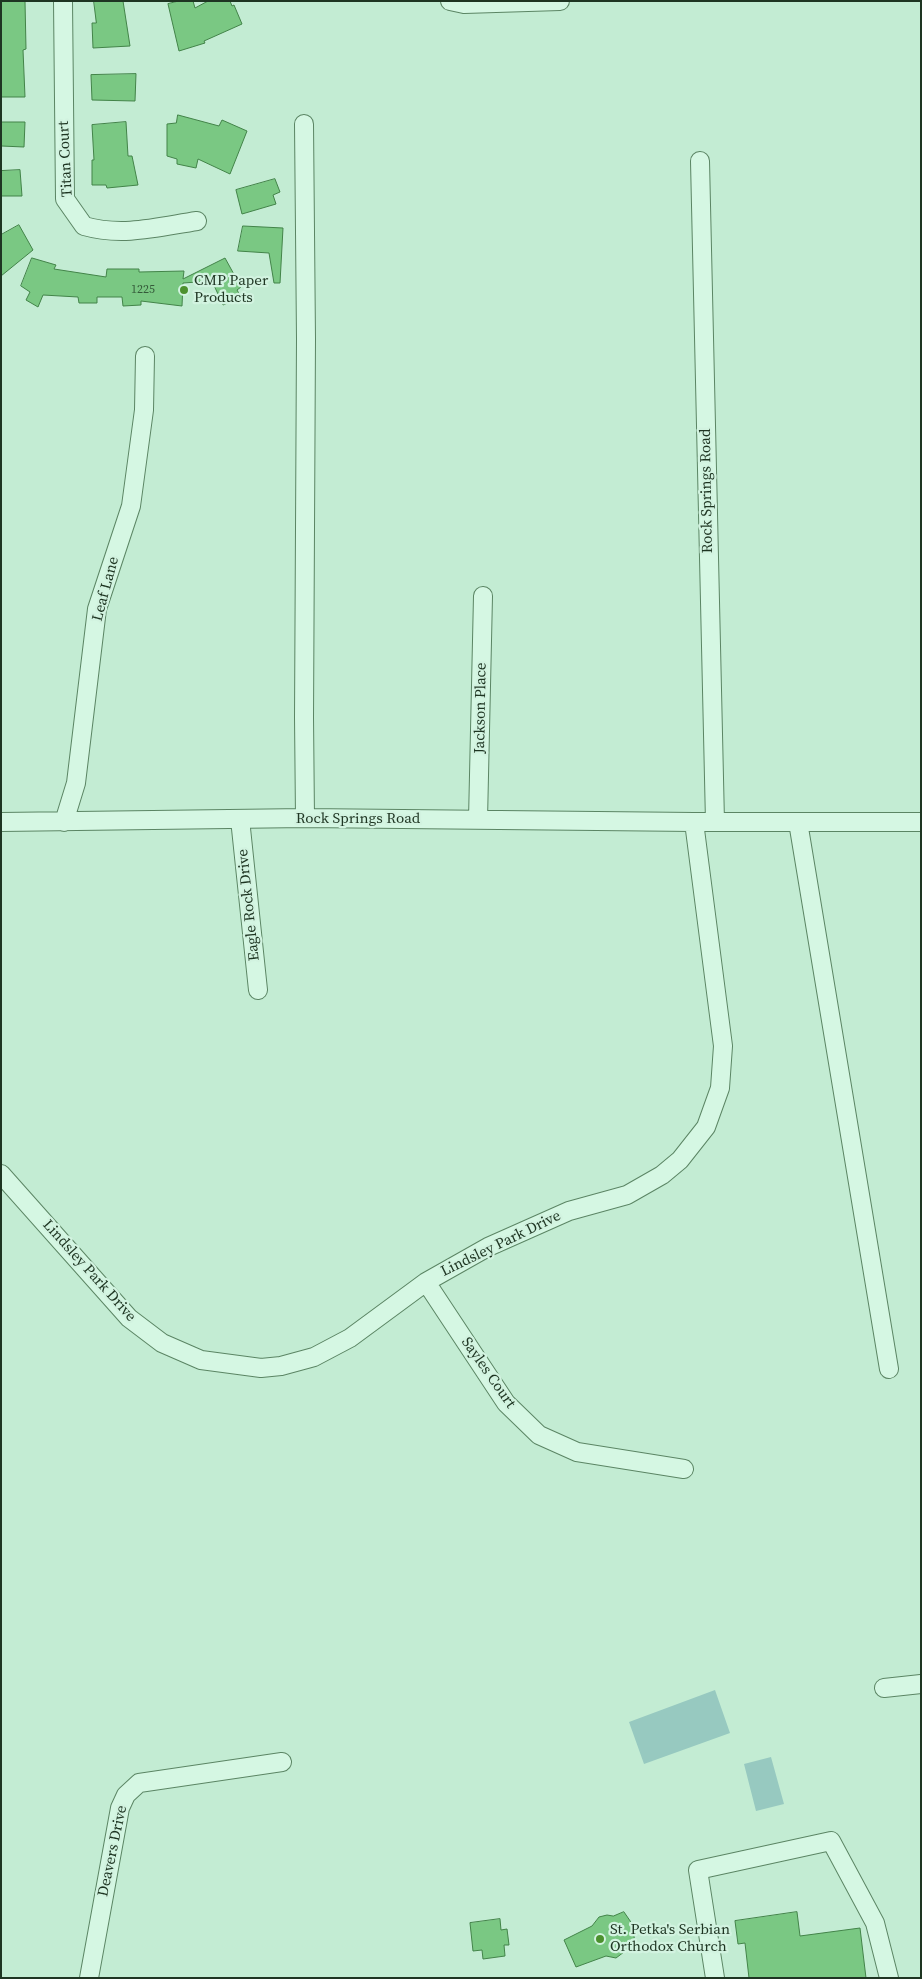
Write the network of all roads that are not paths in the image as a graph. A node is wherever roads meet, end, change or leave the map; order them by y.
1 (63, 1) edge
2 (450, 1) edge
3 (560, 1) edge
4 (304, 124) dead end
5 (700, 161) dead end
6 (197, 221) dead end
7 (145, 356) dead end
8 (483, 596) dead end
9 (305, 818) junction
10 (240, 819) junction
11 (478, 820) junction
12 (1, 822) edge
13 (64, 822) junction
14 (694, 822) junction
15 (715, 822) junction
16 (798, 822) junction
17 (921, 822) edge
18 (258, 990) dead end
19 (1, 1174) edge
20 (426, 1282) junction
21 (888, 1369) dead end
22 (684, 1469) dead end
23 (921, 1684) edge
24 (884, 1688) dead end
25 (282, 1762) dead end
26 (89, 1978) edge
27 (715, 1978) edge
28 (889, 1978) edge

1 - 6 street, Titan Court
2 - 3 street
4 - 9 street
5 - 15 street, Rock Springs Road
7 - 13 street, Leaf Lane
8 - 11 street, Jackson Place
9 - 10 street, Rock Springs Road
9 - 11 street, Rock Springs Road
10 - 13 street, Rock Springs Road
10 - 18 street, Eagle Rock Drive
11 - 14 street, Rock Springs Road
12 - 13 street, Rock Springs Road
14 - 15 street, Rock Springs Road
14 - 20 street, Lindsley Park Drive
15 - 16 street, Rock Springs Road
16 - 17 street, Rock Springs Road
16 - 21 street
19 - 20 street, Lindsley Park Drive
20 - 22 street, Sayles Court
23 - 24 street
25 - 26 street, Deavers Drive
27 - 28 street

